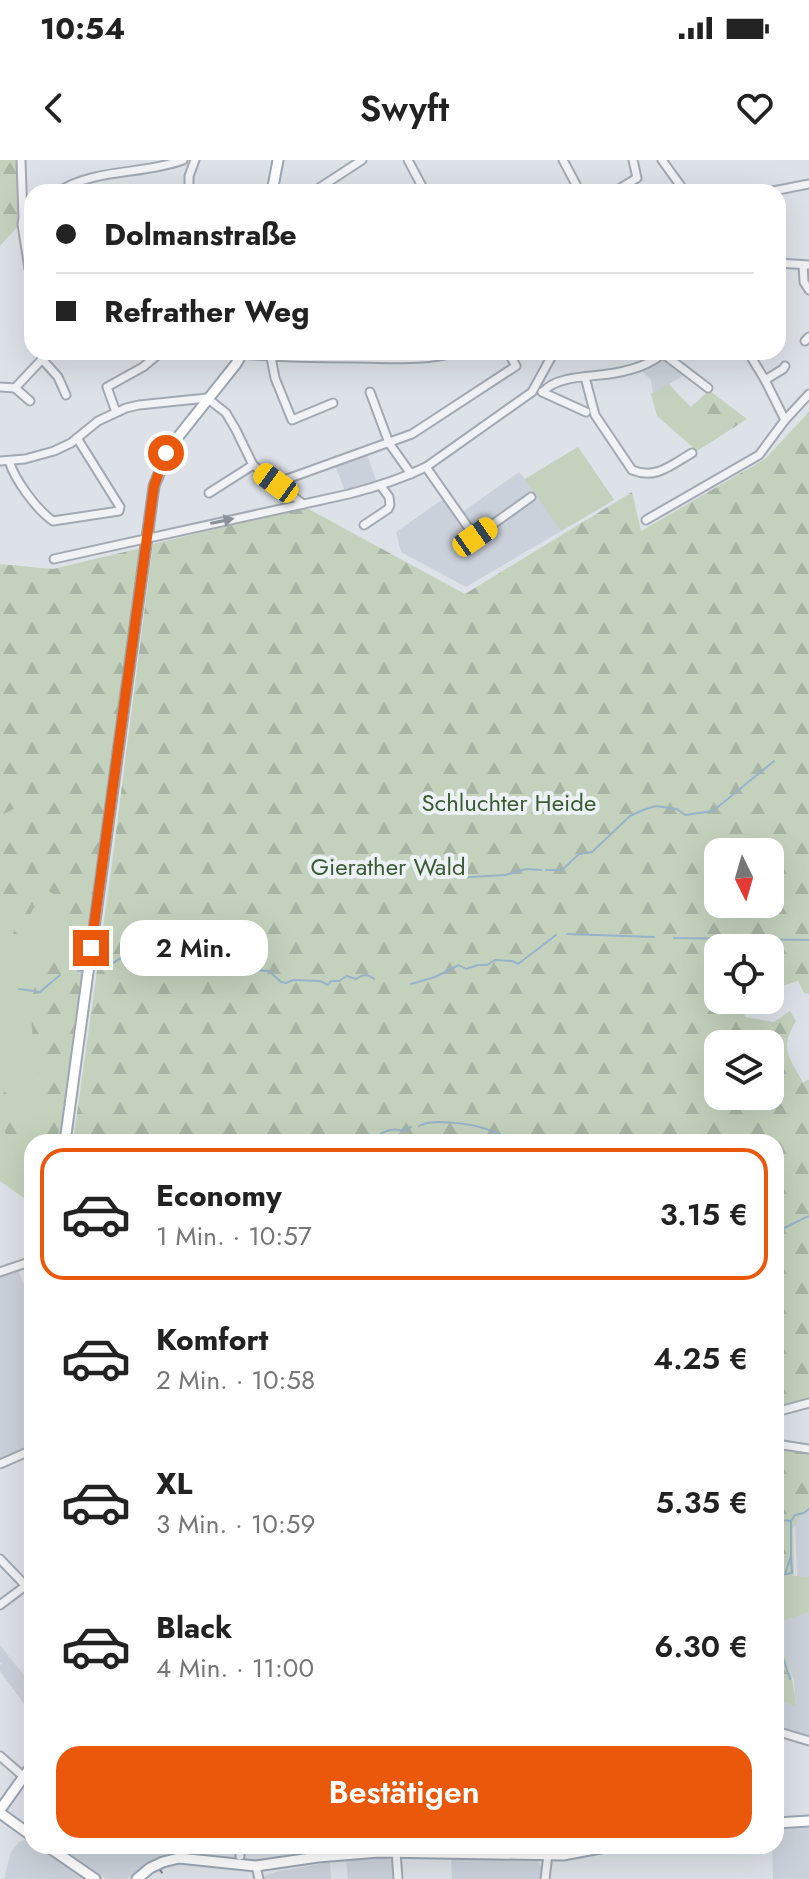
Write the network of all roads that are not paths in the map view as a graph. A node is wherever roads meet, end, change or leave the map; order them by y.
1 (21, 160) edge
2 (183, 160) edge
3 (195, 160) edge
4 (278, 160) edge
5 (362, 160) edge
6 (408, 160) edge
7 (563, 160) edge
8 (633, 160) edge
9 (662, 160) edge
10 (73, 184) edge
11 (189, 184) edge
12 (274, 184) edge
13 (325, 184) edge
14 (421, 184) edge
15 (576, 184) edge
16 (627, 184) edge
17 (679, 184) edge
18 (809, 184) edge
19 (786, 188) edge
20 (23, 218) joint
21 (24, 243) edge
22 (786, 264) edge
23 (806, 265) edge
24 (809, 290) edge
25 (41, 360) edge
26 (43, 360) edge
27 (151, 360) edge
28 (237, 360) edge
29 (272, 360) edge
30 (512, 360) edge
31 (550, 360) edge
32 (653, 360) edge
33 (673, 360) edge
34 (753, 360) edge
35 (785, 366) dead end
36 (585, 377) junction
37 (765, 380) junction
38 (0, 387) edge
39 (15, 388) junction
40 (708, 388) dead end
41 (370, 392) dead end
42 (532, 392) junction
43 (543, 392) junction
44 (809, 394) edge
45 (66, 395) dead end
46 (207, 398) junction
47 (187, 399) junction
48 (30, 401) dead end
49 (333, 403) dead end
50 (116, 412) junction
51 (586, 412) dead end
52 (192, 417) junction
53 (785, 420) junction
54 (77, 438) junction
55 (389, 443) junction
56 (692, 453) dead end
57 (4, 461) edge
58 (253, 465) junction
59 (426, 467) junction
60 (411, 474) junction
61 (276, 483) junction
62 (381, 486) junction
63 (209, 493) dead end
64 (531, 497) dead end
65 (303, 504) junction
66 (646, 520) dead end
67 (364, 525) dead end
68 (146, 538) junction
69 (54, 559) dead end
70 (66, 1134) edge
71 (24, 1263) edge
72 (1, 1269) edge
73 (809, 1403) edge
74 (784, 1410) edge
75 (784, 1445) edge
76 (809, 1449) edge
77 (24, 1454) edge
78 (0, 1464) edge
79 (0, 1559) edge
80 (24, 1579) edge
81 (24, 1587) edge
82 (0, 1605) edge
83 (784, 1733) edge
84 (809, 1741) edge
85 (1, 1745) edge
86 (0, 1754) edge
87 (23, 1776) joint
88 (0, 1812) edge
89 (809, 1821) edge
90 (784, 1823) edge
91 (24, 1830) edge
92 (59, 1854) edge
93 (344, 1854) edge
94 (396, 1854) edge
95 (548, 1854) edge
96 (256, 1866) junction
97 (95, 1879) edge
98 (137, 1879) edge
99 (259, 1879) edge
100 (398, 1879) edge
101 (545, 1879) edge

1 - 20 street
2 - 10 street
3 - 11 street
4 - 12 main road
5 - 13 street
6 - 14 street
7 - 15 street
8 - 16 street
9 - 17 street
18 - 19 street
20 - 21 street
22 - 23 street
23 - 24 street
25 - 39 street
26 - 45 street
27 - 50 street
28 - 46 main road
29 - 49 street
30 - 55 street
31 - 42 street
32 - 36 street
33 - 40 street
34 - 37 street
35 - 37 street
36 - 43 street
36 - 56 street
37 - 53 street
38 - 39 street
39 - 48 street
41 - 55 street
42 - 43 street
42 - 59 street
43 - 51 street
44 - 53 street
46 - 47 street
46 - 52 main road
46 - 58 street
47 - 50 street
47 - 52 street
50 - 54 street
52 - 68 main road
53 - 66 street
54 - 57 street
54 - 57 street
55 - 60 street
55 - 61 street
58 - 61 street
58 - 63 street
59 - 60 street
59 - 64 street
60 - 62 street
61 - 65 street
62 - 65 street
62 - 67 street
68 -> 65 street
68 - 69 street
68 - 70 main road
71 - 72 street
73 - 74 street
75 - 76 street
77 - 78 street
79 - 80 street
81 - 82 street
83 - 84 street
85 - 86 street
86 - 87 street
87 - 88 main road
88 - 91 main road
89 - 90 main road
92 - 97 main road
93 - 96 main road
94 - 100 street
95 - 101 street
96 - 98 main road
96 - 99 street

